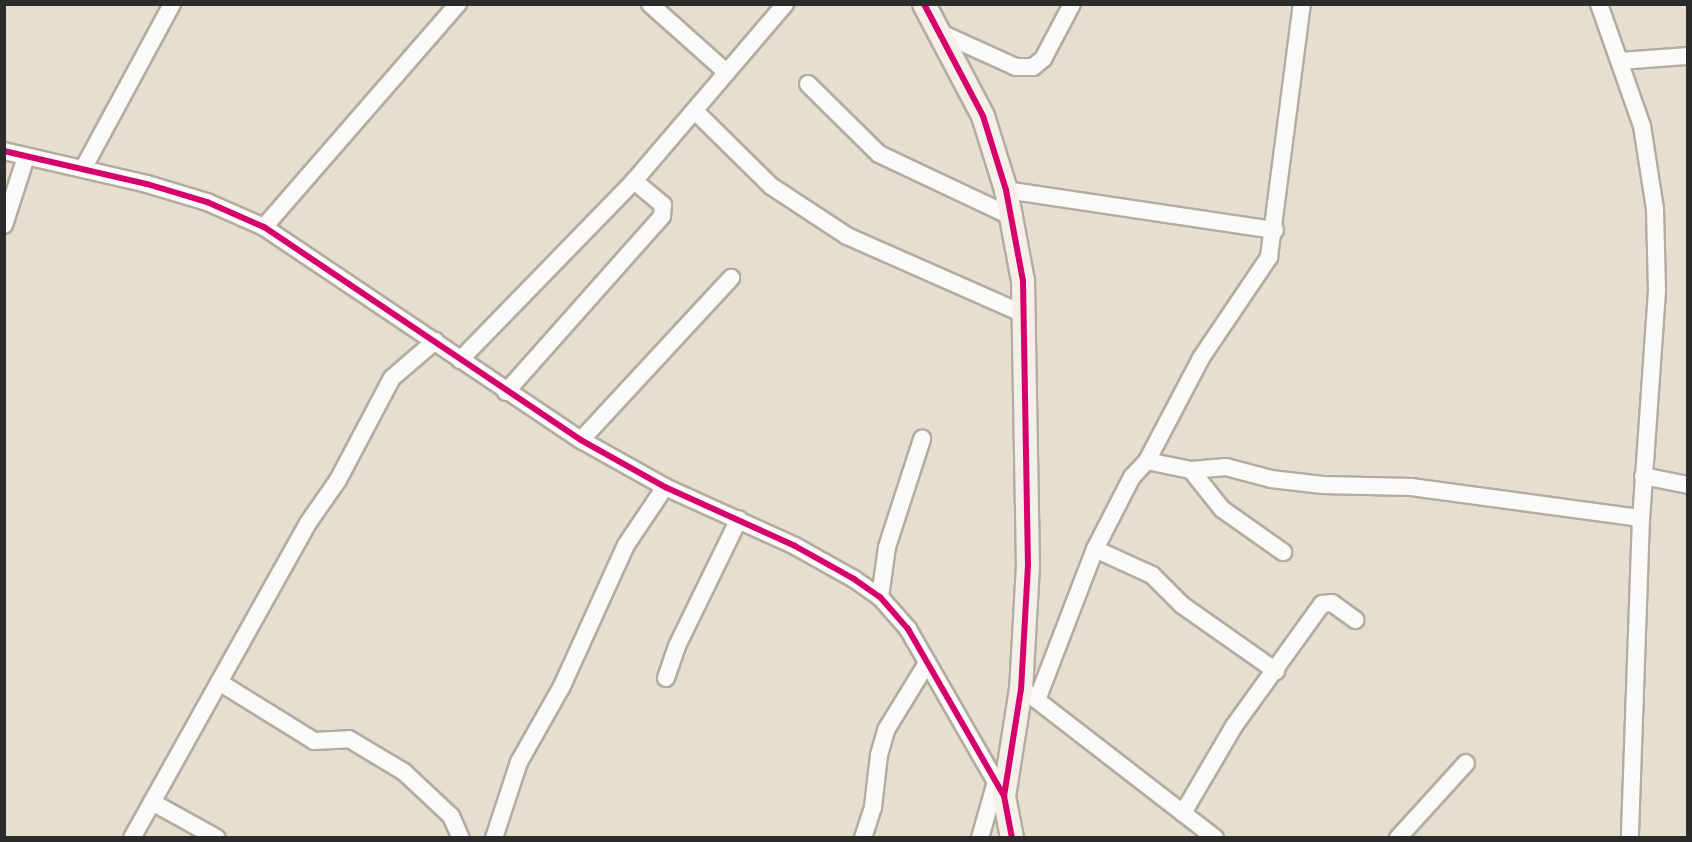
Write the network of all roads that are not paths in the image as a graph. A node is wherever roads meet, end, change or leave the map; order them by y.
1 (172, 4) edge
2 (458, 4) edge
3 (650, 4) edge
4 (785, 4) edge
5 (924, 4) edge
6 (1072, 4) edge
7 (1302, 4) edge
8 (1599, 4) edge
9 (943, 34) junction
10 (1688, 56) edge
11 (1621, 61) junction
12 (725, 71) junction
13 (808, 84) dead end
14 (695, 111) junction
15 (6, 147) edge
16 (26, 157) junction
17 (84, 167) junction
18 (634, 182) junction
19 (1006, 190) junction
20 (1012, 217) junction
21 (4, 225) edge
22 (264, 227) junction
23 (1275, 230) junction
24 (731, 278) dead end
25 (1026, 315) junction
26 (435, 341) junction
27 (460, 360) junction
28 (506, 392) junction
29 (922, 439) dead end
30 (581, 440) junction
31 (1147, 461) junction
32 (1191, 470) junction
33 (1643, 476) junction
34 (1688, 485) edge
35 (665, 487) junction
36 (1641, 518) junction
37 (739, 519) junction
38 (1095, 549) junction
39 (1283, 552) dead end
40 (880, 597) junction
41 (1355, 620) dead end
42 (927, 663) junction
43 (1276, 671) junction
44 (666, 678) dead end
45 (219, 682) junction
46 (1029, 694) junction
47 (1466, 763) dead end
48 (1000, 789) junction
49 (152, 802) junction
50 (1183, 813) junction
51 (132, 837) edge
52 (217, 837) edge
53 (461, 837) edge
54 (494, 837) edge
55 (864, 837) edge
56 (980, 837) edge
57 (1012, 837) edge
58 (1215, 837) edge
59 (1398, 837) edge
60 (1630, 837) edge

1 - 17 street
2 - 22 street
3 - 12 street
4 - 12 street
5 - 9 street
6 - 9 street
7 - 23 street
8 - 11 street
9 - 19 street
10 - 11 street
11 - 33 street
12 - 14 street
13 - 20 street
14 - 18 street
14 - 25 street
15 - 16 street
16 - 17 street
16 - 21 street
17 - 22 street
18 - 27 street
18 - 28 street
19 - 20 street
19 - 23 street
20 - 25 street
22 - 26 street
23 - 31 street
24 - 30 street
25 - 46 street
26 - 27 street
26 - 45 street
27 - 28 street
28 - 30 street
29 - 40 street
30 - 35 street
31 - 32 street
31 - 38 street
32 - 36 street
32 - 39 street
33 - 34 street
33 - 36 street
35 - 37 street
35 - 54 street
36 - 60 street
37 - 40 street
37 - 44 street
38 - 43 street
38 - 46 street
40 - 42 street
41 - 43 street
42 - 48 street
42 - 55 street
43 - 50 street
45 - 49 street
45 - 53 street
46 - 48 street
46 - 50 street
47 - 59 street
48 - 56 street
48 - 57 street
49 - 51 street
49 - 52 street
50 - 58 street

